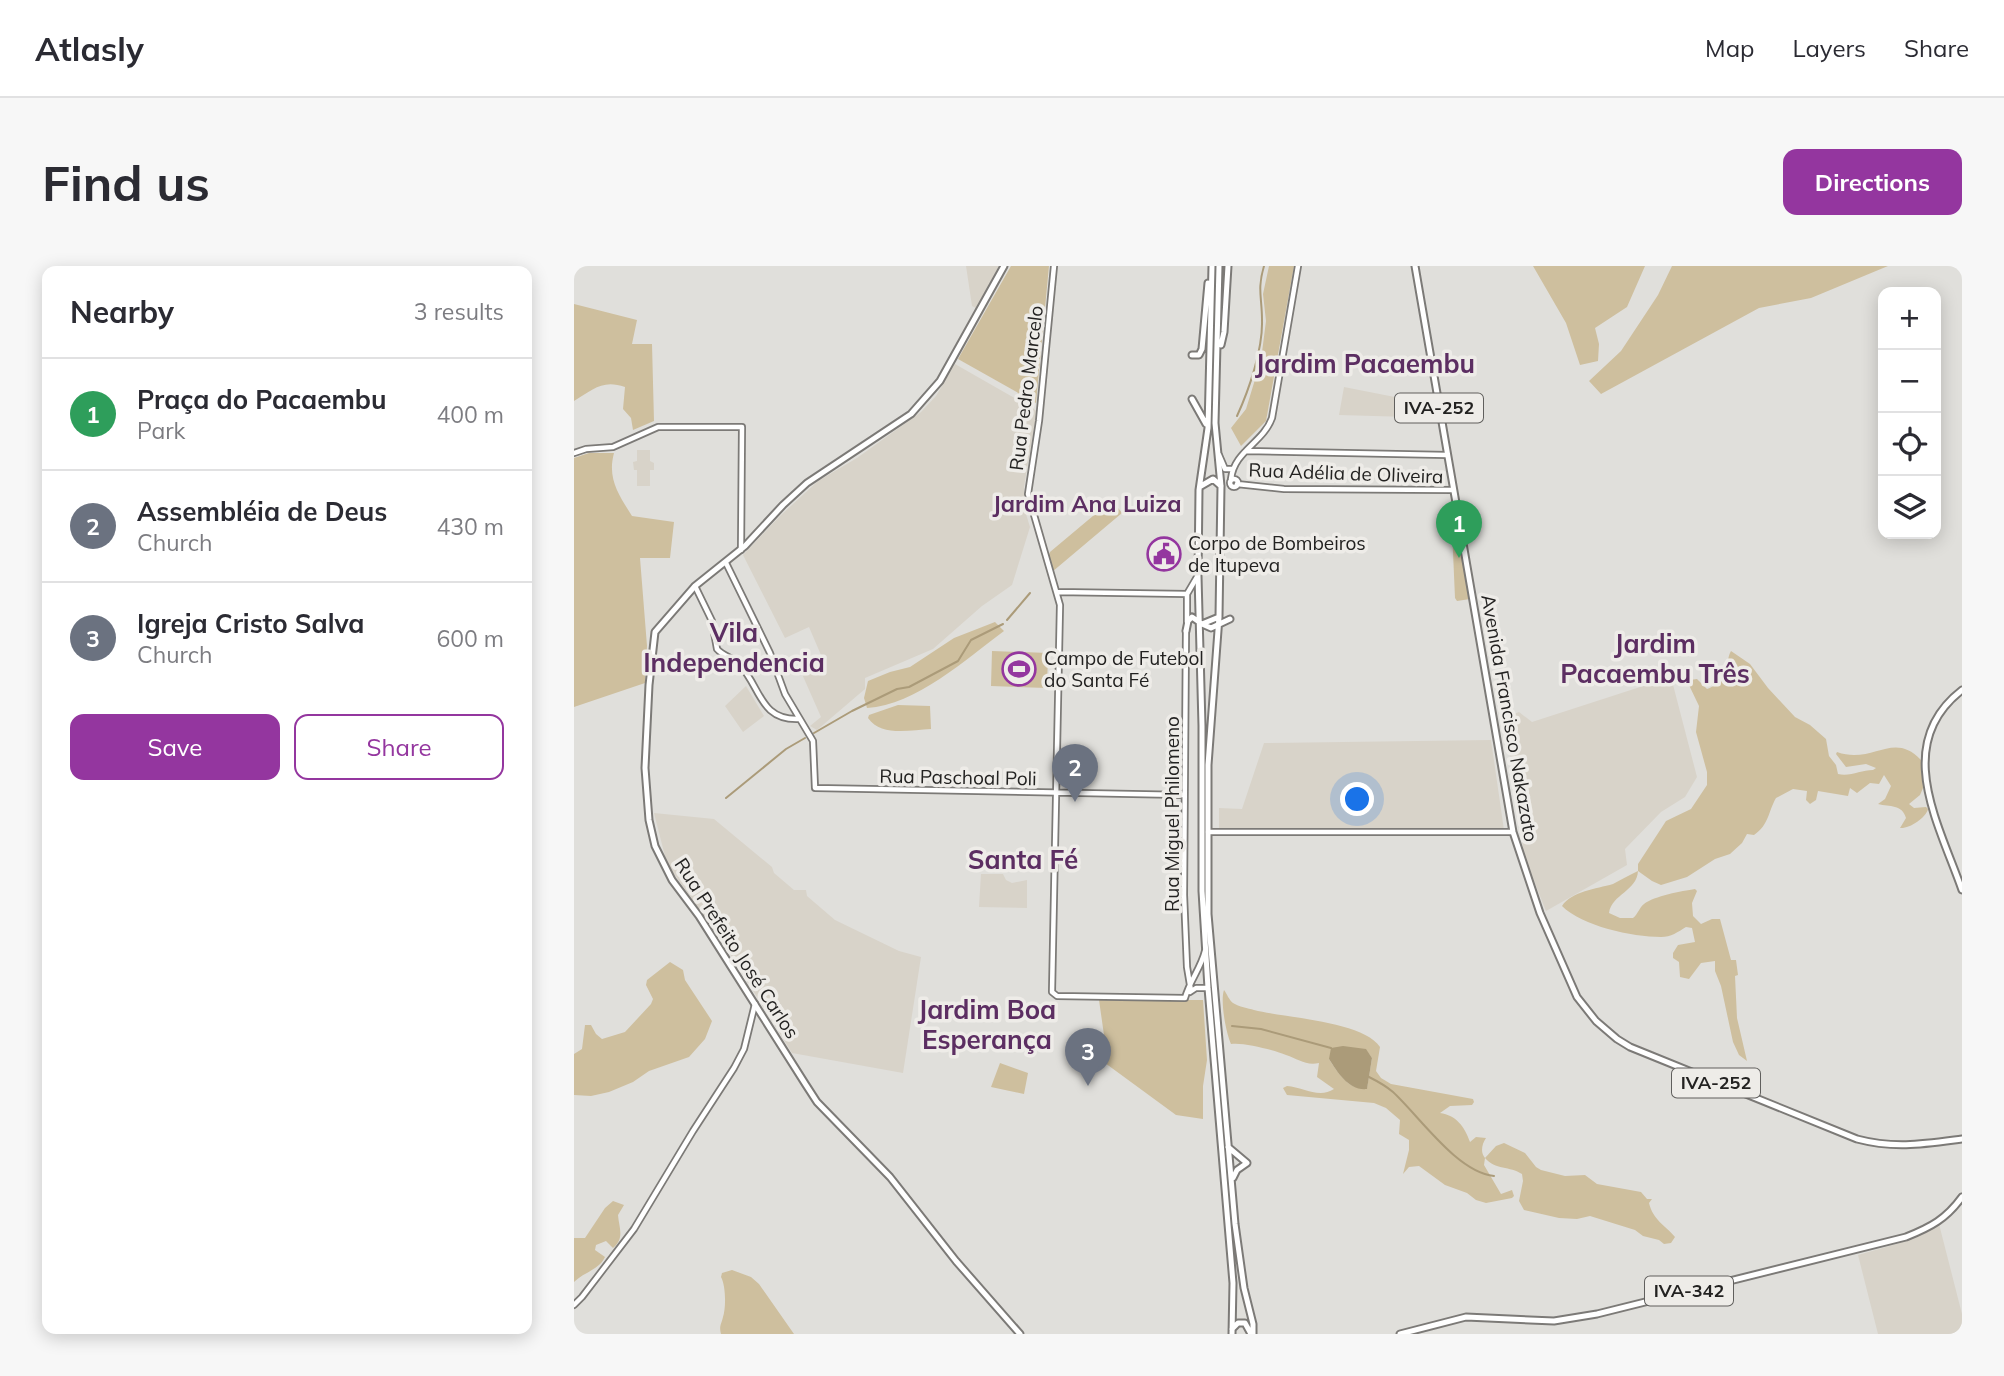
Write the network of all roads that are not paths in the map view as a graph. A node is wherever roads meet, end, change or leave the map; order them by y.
1 (1004, 266) edge
2 (1054, 266) edge
3 (1219, 266) edge
4 (1227, 266) edge
5 (1298, 266) edge
6 (1415, 266) edge
7 (1212, 267) edge
8 (1192, 355) dead end
9 (1218, 355) junction
10 (1192, 400) dead end
11 (1208, 428) junction
12 (1217, 451) junction
13 (1246, 451) junction
14 (574, 453) edge
15 (1447, 456) junction
16 (1232, 468) junction
17 (1222, 486) junction
18 (1200, 487) junction
19 (1453, 490) junction
20 (742, 527) junction
21 (752, 538) junction
22 (741, 550) junction
23 (726, 563) junction
24 (1198, 576) junction
25 (1186, 582) dead end
26 (695, 586) junction
27 (1192, 586) junction
28 (1057, 592) junction
29 (1187, 594) junction
30 (1198, 605) junction
31 (1219, 617) junction
32 (1230, 619) dead end
33 (1200, 623) junction
34 (1218, 626) junction
35 (1186, 631) junction
36 (1962, 690) edge
37 (798, 719) junction
38 (1056, 793) junction
39 (1184, 795) junction
40 (1208, 832) junction
41 (1513, 832) junction
42 (1962, 890) edge
43 (1205, 949) junction
44 (1190, 988) junction
45 (1208, 988) junction
46 (755, 1004) junction
47 (1962, 1139) edge
48 (1228, 1147) junction
49 (1231, 1182) junction
50 (1962, 1197) edge
51 (574, 1305) edge
52 (1232, 1332) edge
53 (1020, 1334) edge
54 (1252, 1334) edge
55 (1400, 1334) edge

1 - 21 main road, Rua Prefeito José Carlos
2 - 28 street, Rua Pedro Marcelo
3 - 9 main road
4 - 9 main road
5 - 13 street
6 - 15 main road, Avenida Francisco Nakazato / IVA-252
7 - 8 main road
7 - 11 main road
9 - 12 main road
10 - 11 main road
11 - 18 main road
12 - 16 street
12 - 17 main road
13 - 15 street
13 - 16 street
14 - 20 street
15 - 19 main road, Avenida Francisco Nakazato / IVA-252
16 - 19 street, Rua Adélia de Oliveira
17 - 18 main road
17 - 31 main road
18 - 24 main road
19 - 41 main road, Avenida Francisco Nakazato / IVA-252
20 - 21 street
20 - 22 street
21 - 22 main road, Rua Prefeito José Carlos
22 - 23 main road, Rua Prefeito José Carlos
23 - 26 main road, Rua Prefeito José Carlos
23 - 37 street
24 - 27 street
24 - 30 main road
25 - 27 street
26 - 37 street
26 - 46 main road, Rua Prefeito José Carlos
27 - 29 street
28 - 29 street
28 - 38 street, Rua Pedro Marcelo
29 - 30 street
29 - 35 street, Rua Miguel Philomeno
30 - 33 main road
31 - 33 main road
31 - 34 main road
32 - 34 main road
33 - 34 main road
33 - 35 main road
33 - 43 main road
34 - 40 main road
35 - 39 street, Rua Miguel Philomeno
36 - 42 main road
37 - 38 street, Rua Paschoal Poli
38 - 39 street, Rua Paschoal Poli
38 - 44 street, Rua Pedro Marcelo
39 - 44 street, Rua Miguel Philomeno
40 - 41 street
40 - 48 main road
41 - 47 main road, Avenida Francisco Nakazato / IVA-252
43 - 44 street
43 - 45 main road
44 - 45 street
45 - 52 main road
46 - 51 street
46 - 53 main road, Rua Prefeito José Carlos
48 - 49 main road
48 - 49 main road
49 - 54 main road
50 - 55 main road, IVA-342
52 - 54 main road

